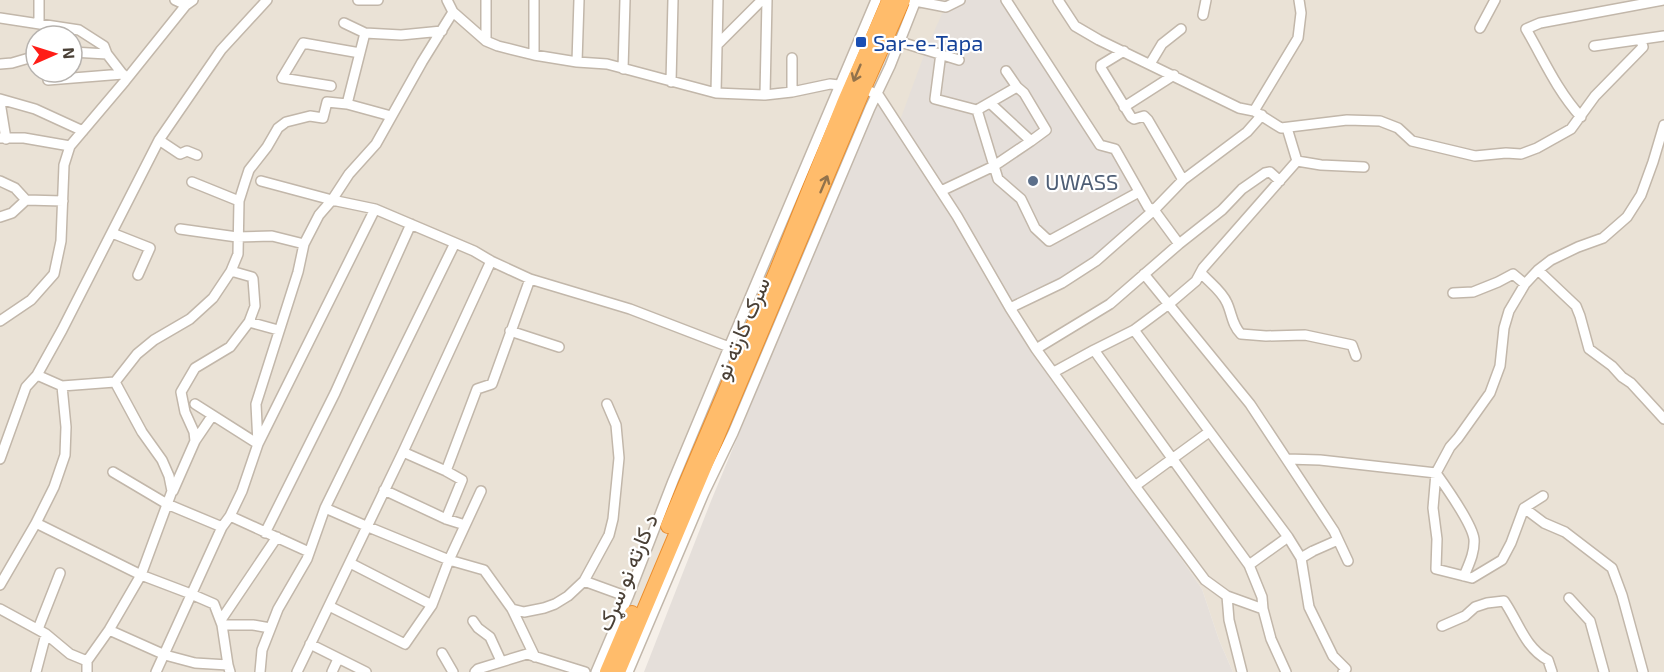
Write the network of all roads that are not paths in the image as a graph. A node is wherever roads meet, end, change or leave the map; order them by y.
1 (39, 0) edge
2 (175, 0) edge
3 (267, 0) edge
4 (358, 0) edge
5 (378, 0) edge
6 (447, 0) edge
7 (486, 0) edge
8 (534, 0) edge
9 (579, 0) edge
10 (625, 0) edge
11 (673, 0) edge
12 (718, 0) edge
13 (765, 0) edge
14 (876, 0) edge
15 (889, 0) edge
16 (911, 0) edge
17 (960, 0) edge
18 (1006, 0) edge
19 (1058, 0) edge
20 (1206, 0) edge
21 (1299, 0) edge
22 (1495, 0) edge
23 (1664, 0) edge
24 (190, 3) edge
25 (453, 12) junction
26 (1203, 15) dead end
27 (0, 18) edge
28 (344, 22) dead end
29 (39, 23) junction
30 (1480, 28) dead end
31 (1181, 29) dead end
32 (442, 31) junction
33 (365, 33) junction
34 (1664, 36) edge
35 (893, 39) junction
36 (1641, 40) junction
37 (486, 41) junction
38 (718, 44) junction
39 (1594, 46) dead end
40 (1124, 51) junction
41 (84, 53) edge
42 (107, 54) junction
43 (360, 54) junction
44 (941, 54) junction
45 (534, 55) junction
46 (792, 58) dead end
47 (24, 60) edge
48 (959, 60) dead end
49 (577, 62) junction
50 (0, 64) edge
51 (1150, 64) junction
52 (623, 69) junction
53 (1006, 71) dead end
54 (1174, 75) junction
55 (124, 78) junction
56 (84, 79) edge
57 (671, 82) junction
58 (839, 85) junction
59 (331, 87) dead end
60 (1017, 87) junction
61 (870, 91) junction
62 (792, 92) junction
63 (716, 93) junction
64 (765, 95) junction
65 (0, 101) edge
66 (990, 103) junction
67 (347, 104) junction
68 (1124, 107) junction
69 (977, 110) junction
70 (1258, 113) junction
71 (391, 116) junction
72 (1581, 117) junction
73 (1664, 125) edge
74 (1287, 128) junction
75 (827, 130) junction
76 (83, 131) junction
77 (3, 138) edge
78 (159, 140) junction
79 (1031, 141) junction
80 (70, 146) junction
81 (197, 155) dead end
82 (1297, 161) junction
83 (994, 166) junction
84 (1364, 167) dead end
85 (1183, 180) junction
86 (0, 181) edge
87 (261, 181) dead end
88 (1281, 181) junction
89 (192, 182) dead end
90 (941, 191) junction
91 (1140, 192) junction
92 (26, 200) junction
93 (332, 200) junction
94 (63, 201) junction
95 (239, 201) junction
96 (375, 209) junction
97 (1154, 210) junction
98 (0, 217) edge
99 (411, 224) junction
100 (180, 229) dead end
101 (112, 233) junction
102 (237, 237) junction
103 (455, 243) junction
104 (304, 244) junction
105 (1179, 244) junction
106 (491, 261) junction
107 (1538, 270) junction
108 (231, 271) junction
109 (1201, 273) junction
110 (138, 274) dead end
111 (1144, 274) junction
112 (530, 279) junction
113 (1525, 284) junction
114 (1453, 293) dead end
115 (1169, 304) junction
116 (1010, 308) junction
117 (0, 321) edge
118 (249, 322) junction
119 (278, 330) junction
120 (1134, 330) junction
121 (510, 331) junction
122 (559, 347) dead end
123 (729, 347) junction
124 (1036, 349) junction
125 (1094, 350) junction
126 (1356, 356) dead end
127 (1054, 372) junction
128 (37, 375) junction
129 (115, 382) junction
130 (62, 386) junction
131 (195, 404) dead end
132 (607, 404) dead end
133 (726, 404) junction
134 (212, 416) junction
135 (1664, 419) edge
136 (0, 426) edge
137 (10, 430) junction
138 (1209, 432) junction
139 (195, 441) junction
140 (258, 444) junction
141 (403, 452) junction
142 (1173, 458) junction
143 (0, 459) edge
144 (1287, 459) junction
145 (446, 471) junction
146 (113, 472) dead end
147 (1436, 473) junction
148 (1135, 486) junction
149 (689, 488) junction
150 (384, 490) junction
151 (172, 491) junction
152 (481, 491) dead end
153 (1543, 496) dead end
154 (167, 504) junction
155 (325, 508) junction
156 (1524, 508) junction
157 (230, 516) junction
158 (446, 519) junction
159 (36, 523) junction
160 (465, 525) junction
161 (366, 526) junction
162 (222, 527) junction
163 (265, 533) junction
164 (277, 537) junction
165 (1288, 537) junction
166 (1338, 540) junction
167 (309, 552) junction
168 (1301, 558) junction
169 (449, 560) junction
170 (1348, 561) dead end
171 (350, 563) junction
172 (1249, 566) junction
173 (60, 573) dead end
174 (141, 575) junction
175 (1464, 576) junction
176 (584, 581) junction
177 (0, 585) edge
178 (191, 594) junction
179 (1227, 596) junction
180 (628, 597) junction
181 (1569, 598) dead end
182 (432, 605) junction
183 (328, 606) junction
184 (0, 609) edge
185 (512, 609) junction
186 (1263, 609) junction
187 (473, 621) dead end
188 (221, 622) junction
189 (1442, 626) dead end
190 (270, 628) junction
191 (109, 630) junction
192 (42, 631) junction
193 (310, 644) junction
194 (442, 653) dead end
195 (165, 655) junction
196 (535, 657) junction
197 (338, 659) junction
198 (87, 661) junction
199 (501, 662) junction
200 (193, 667) edge
201 (229, 669) edge
202 (1287, 671) edge
203 (36, 672) edge
204 (87, 672) edge
205 (156, 672) edge
206 (260, 672) edge
207 (297, 672) edge
208 (332, 672) edge
209 (366, 672) edge
210 (453, 672) edge
211 (475, 672) edge
212 (585, 672) edge
213 (596, 672) edge
214 (607, 672) edge
215 (618, 672) edge
216 (628, 672) edge
217 (1242, 672) edge
218 (1343, 672) edge
219 (1552, 672) edge
220 (1604, 672) edge
221 (1643, 672) edge

1 - 29 street
2 - 24 street
3 - 78 street
4 - 5 street
6 - 25 street
7 - 37 street
8 - 45 street
9 - 49 street
10 - 52 street
11 - 57 street
12 - 38 street
13 - 38 street
13 - 64 street
14 - 58 street
15 -> 75 highway, سرک کارته نو
16 - 17 street
16 - 35 highway, سرک کارته نو
18 - 91 street
19 - 40 street
20 - 26 street
21 - 70 street
22 - 30 street
23 - 72 street
24 - 55 street
25 - 32 street
25 - 37 street
27 - 29 street
28 - 33 street
29 - 42 street
31 - 51 street
32 - 33 street
32 - 71 street
33 - 43 street
34 - 36 street
35 - 44 street
35 - 61 highway, سرک کارته نو
36 - 39 street
36 - 72 street
37 - 45 street
38 - 63 street
40 - 51 street
40 - 68 street
41 - 42 street
42 - 55 street
43 - 59 street
43 - 67 street
44 - 48 street
44 - 69 street
45 - 49 street
46 - 62 street
47 - 50 street
49 - 52 street
51 - 54 street
52 - 57 street
53 - 60 street
54 - 68 street
54 - 70 street
55 - 56 street
55 - 76 street
57 - 63 street
58 - 62 street
58 - 75 street
60 - 66 street
60 - 79 street
61 - 90 street
133 -> 61 highway, سرک کارته نو
61 - 149 street
62 - 64 street
63 - 64 street
65 - 76 street
65 - 77 street
66 - 69 street
66 - 79 street
67 - 71 street
67 - 95 street
68 - 85 street
69 - 83 street
70 - 74 street
70 - 85 street
71 - 93 street
72 - 74 street
73 - 107 street
74 - 82 street
75 - 123 street
75 - 133 highway, سرک کارته نو
76 - 80 street
77 - 80 street
78 - 81 street
78 - 101 street
79 - 83 street
80 - 94 street
82 - 84 street
82 - 88 street
83 - 90 street
83 - 91 street
85 - 97 street
86 - 92 street
87 - 93 street
88 - 105 street
88 - 109 street
89 - 95 street
90 - 116 street
91 - 97 street
92 - 94 street
92 - 98 street
93 - 96 street
93 - 104 street
94 - 117 street
95 - 102 street
96 - 99 street
96 - 140 street
97 - 105 street
97 - 116 street
99 - 103 street
99 - 163 street
100 - 102 street
101 - 110 street
101 - 128 street
102 - 104 street
102 - 108 street
103 - 106 street
103 - 155 street
104 - 119 street
105 - 111 street
106 - 112 street
106 - 141 street
107 - 113 street
107 - 135 street
108 - 118 street
108 - 129 street
109 - 115 street
109 - 126 street
111 - 115 street
111 - 124 street
112 - 121 street
112 - 123 street
113 - 114 street
113 - 147 street
115 - 120 street
115 - 144 street
116 - 124 street
118 - 119 street
118 - 139 street
119 - 140 street
120 - 125 street
120 - 138 street
121 - 122 street
121 - 145 street
123 - 149 street
124 - 127 street
125 - 127 street
125 - 142 street
127 - 148 street
128 - 130 street
128 - 137 street
129 - 130 street
129 - 151 street
130 - 159 street
131 - 134 street
132 - 176 street
133 - 149 highway, سرک کارته نو
134 - 139 street
134 - 140 street
136 - 137 street
137 - 143 street
138 - 142 street
138 - 165 street
139 - 151 street
140 - 157 street
141 - 145 street
141 - 150 street
142 - 148 street
142 - 172 street
144 - 147 street
144 - 166 street
145 - 158 street
146 - 154 street
147 - 175 street
147 - 175 street
148 - 179 street
149 - 180 street
149 - 214 highway, د کارته نو سړک
149 - 215 highway, سرک کارته نو
149 - 216 street
150 - 158 street
150 - 161 street
151 - 154 street
152 - 160 street
153 - 156 street
154 - 162 street
154 - 174 street
155 - 161 street
155 - 167 street
156 - 175 street
156 - 221 street
157 - 162 street
157 - 163 street
158 - 160 street
159 - 174 street
159 - 177 street
160 - 169 street
161 - 169 street
161 - 171 street
162 - 178 street
163 - 164 street
164 - 167 street
164 - 188 street
165 - 168 street
165 - 172 street
166 - 168 street
166 - 170 street
167 - 190 street
168 - 218 street
169 - 182 street
169 - 185 street
171 - 182 street
171 - 183 street
172 - 186 street
173 - 192 street
174 - 178 street
174 - 191 street
176 - 180 street
176 - 185 street
178 - 188 street
178 - 195 street
179 - 186 street
179 - 217 street
180 - 213 street
181 - 220 street
182 - 183 street
183 - 193 street
184 - 192 street
185 - 196 street
186 - 202 street
187 - 199 street
188 - 190 street
188 - 201 street
189 - 219 street
190 - 206 street
191 - 195 street
191 - 198 street
192 - 198 street
192 - 203 street
193 - 197 street
193 - 207 street
194 - 210 street
195 - 200 street
195 - 205 street
196 - 199 street
196 - 212 street
197 - 208 street
197 - 209 street
198 - 204 street
199 - 211 street
200 - 201 street

